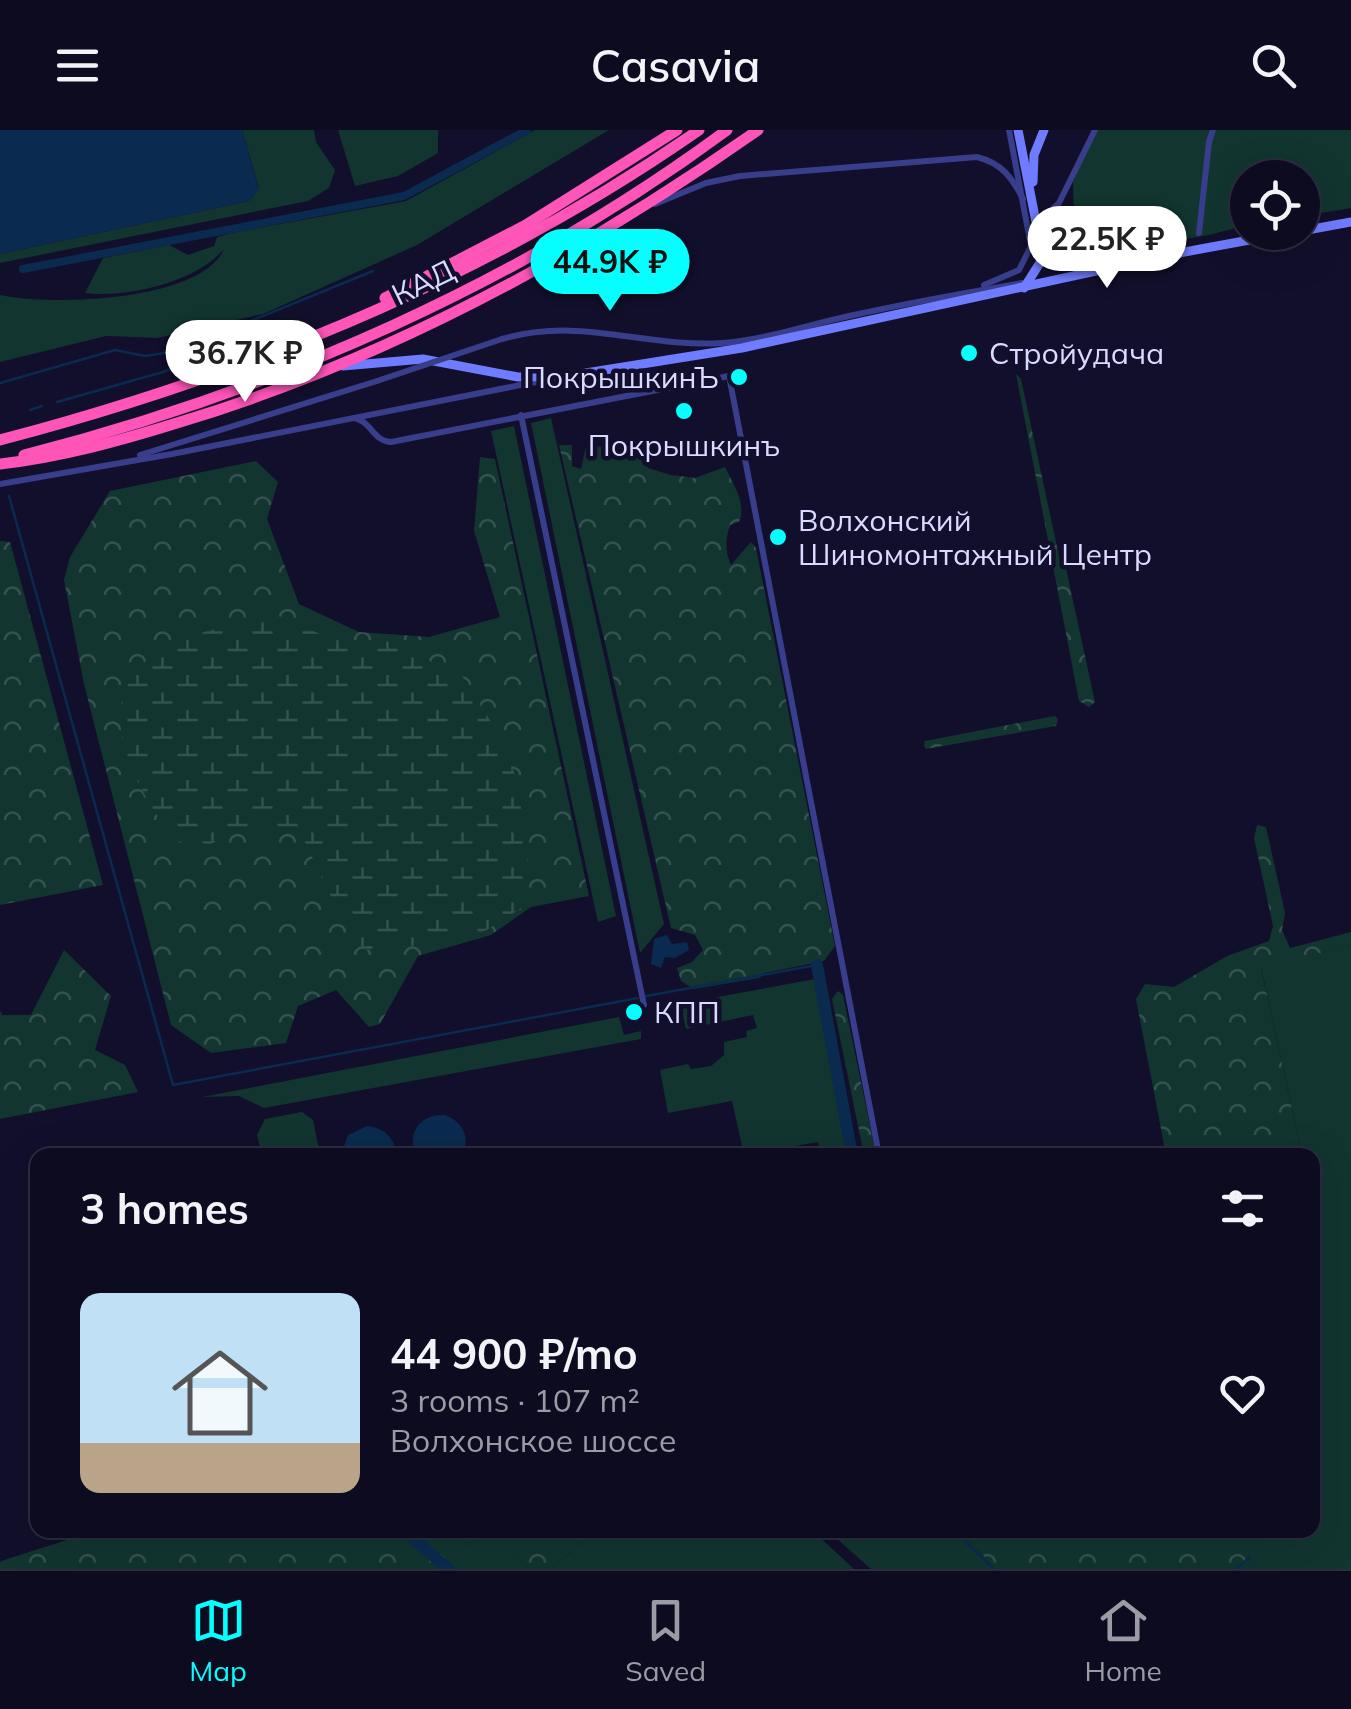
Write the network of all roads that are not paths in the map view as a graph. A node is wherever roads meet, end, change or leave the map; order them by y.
1 (675, 130) edge
2 (699, 130) edge
3 (727, 130) edge
4 (758, 130) edge
5 (1010, 130) edge
6 (1018, 130) edge
7 (1044, 130) edge
8 (1095, 130) edge
9 (1213, 130) edge
10 (1023, 199) junction
11 (640, 210) junction
12 (1034, 210) junction
13 (1047, 214) dead end
14 (1351, 222) edge
15 (1320, 228) edge
16 (1199, 232) dead end
17 (1230, 244) edge
18 (1042, 246) junction
19 (1179, 254) junction
20 (1139, 258) junction
21 (1027, 285) junction
22 (950, 295) junction
23 (310, 337) junction
24 (330, 368) junction
25 (566, 376) junction
26 (385, 411) junction
27 (521, 415) junction
28 (354, 418) junction
29 (374, 434) junction
30 (0, 440) edge
31 (122, 460) junction
32 (0, 462) edge
33 (0, 484) edge
34 (644, 1005) dead end
35 (879, 1148) edge

1 - 23 highway
2 - 23 highway, КАД
3 - 32 highway, КАД
4 - 11 highway
5 - 10 street
6 - 12 main road
7 - 12 main road
8 - 13 street
9 - 16 street
10 - 11 street
10 - 22 street
11 - 24 highway
12 - 18 main road
14 - 15 main road
17 - 19 main road
18 - 20 main road
18 - 21 main road
19 - 20 main road
19 - 21 main road
20 - 21 street
21 - 22 street
21 - 25 main road
22 - 31 street, bridge
23 - 30 highway, КАД
24 - 25 main road
24 - 32 highway
25 - 26 street
26 - 28 street
26 - 29 street
27 - 29 street
27 - 34 street
27 - 35 street
28 - 29 street
28 - 31 street
31 - 33 street

